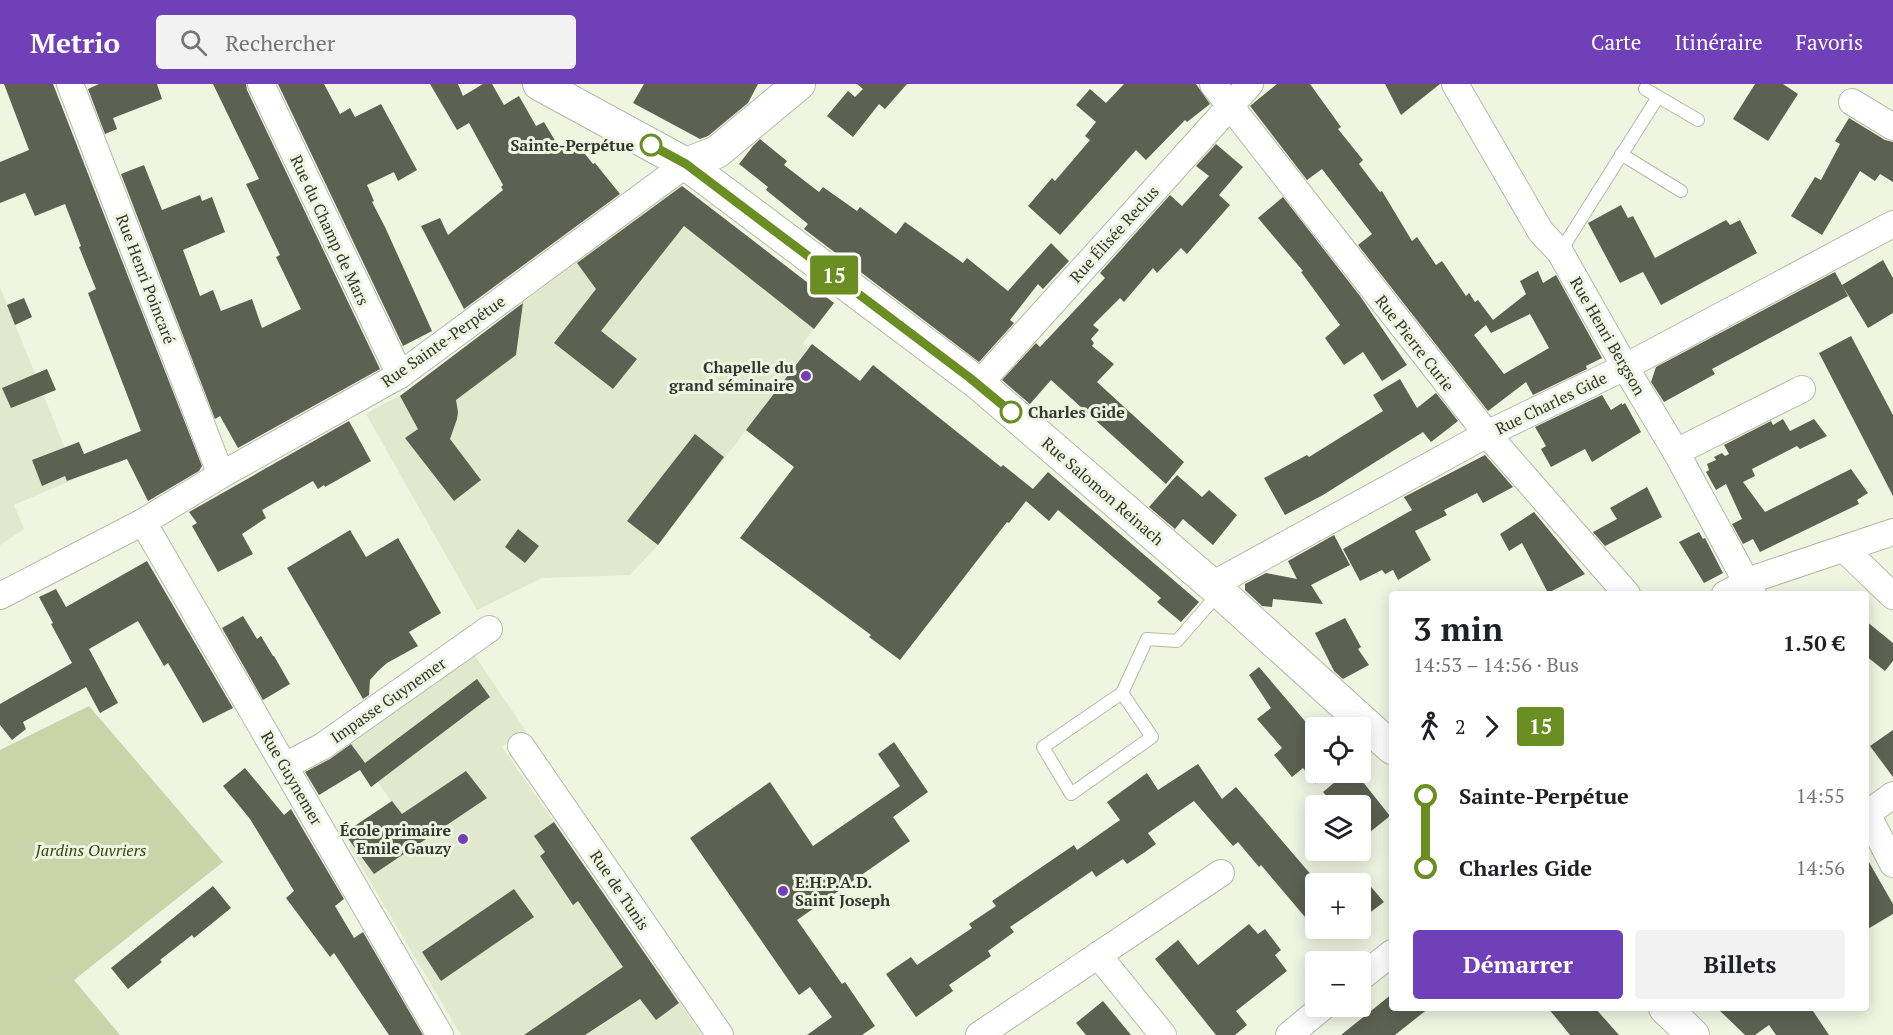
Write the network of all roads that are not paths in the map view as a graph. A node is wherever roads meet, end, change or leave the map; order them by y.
1 (70, 84) edge
2 (261, 84) edge
3 (539, 84) edge
4 (799, 84) edge
5 (1213, 84) edge
6 (1250, 84) edge
7 (1455, 84) edge
8 (1645, 89) dead end
9 (1658, 97) junction
10 (1852, 102) dead end
11 (1230, 105) junction
12 (1698, 120) dead end
13 (1893, 127) edge
14 (1621, 154) junction
15 (686, 164) junction
16 (1681, 191) dead end
17 (1893, 224) edge
18 (1560, 252) junction
19 (1624, 367) junction
20 (400, 375) junction
21 (979, 384) junction
22 (1802, 389) dead end
23 (1487, 434) junction
24 (1676, 452) junction
25 (221, 475) junction
26 (142, 522) junction
27 (1893, 532) edge
28 (1844, 549) junction
29 (1216, 588) junction
30 (1742, 590) edge
31 (1624, 591) edge
32 (0, 596) edge
33 (1893, 596) edge
34 (489, 628) dead end
35 (1122, 693) junction
36 (1389, 745) edge
37 (521, 746) dead end
38 (285, 766) junction
39 (1893, 795) edge
40 (1869, 812) edge
41 (1869, 817) edge
42 (1893, 864) edge
43 (1221, 873) dead end
44 (1098, 955) junction
45 (1389, 955) edge
46 (1371, 969) edge
47 (1668, 1011) edge
48 (1310, 1017) edge
49 (440, 1035) edge
50 (720, 1035) edge
51 (979, 1035) edge
52 (1163, 1035) edge
53 (1288, 1035) edge
54 (1693, 1035) edge

1 - 25 street, Rue Henri Poincaré
2 - 20 street, Rue du Champ de Mars
3 - 15 street, Rue Salomon Reinach
4 - 15 street, Rue Sainte-Perpétue
5 - 11 street, Rue Pierre Curie
6 - 11 street, Rue Élisée Reclus
7 - 18 street, Rue Henri Bergson
8 - 9 lane
9 - 12 lane
9 - 14 lane
10 - 13 street
11 - 21 street, Rue Élisée Reclus
11 - 23 street, Rue Pierre Curie
14 - 16 lane
14 - 18 lane
15 - 20 street, Rue Sainte-Perpétue
15 - 21 street, Rue Salomon Reinach
17 - 19 street, Rue Charles Gide
18 - 19 street, Rue Henri Bergson
19 - 23 street, Rue Charles Gide
19 - 24 street, Rue Henri Bergson
20 - 25 street, Rue Sainte-Perpétue
21 - 29 street, Rue Salomon Reinach
22 - 24 street
23 - 29 street, Rue Charles Gide
23 - 31 street, Rue Pierre Curie
24 - 30 street, Rue Henri Bergson
25 - 26 street, Rue Sainte-Perpétue
26 - 32 street, Rue Sainte-Perpétue
26 - 38 street, Rue Guynemer
27 - 28 street
28 - 30 street
28 - 33 street
29 - 35 lane
29 - 36 street, Rue Salomon Reinach
34 - 38 street, Impasse Guynemer
35 - 35 lane
37 - 50 street, Rue de Tunis
38 - 49 street, Rue Guynemer
39 - 40 street
41 - 42 street
43 - 44 street
44 - 51 street
44 - 52 street
45 - 46 street
47 - 54 street
48 - 53 street

